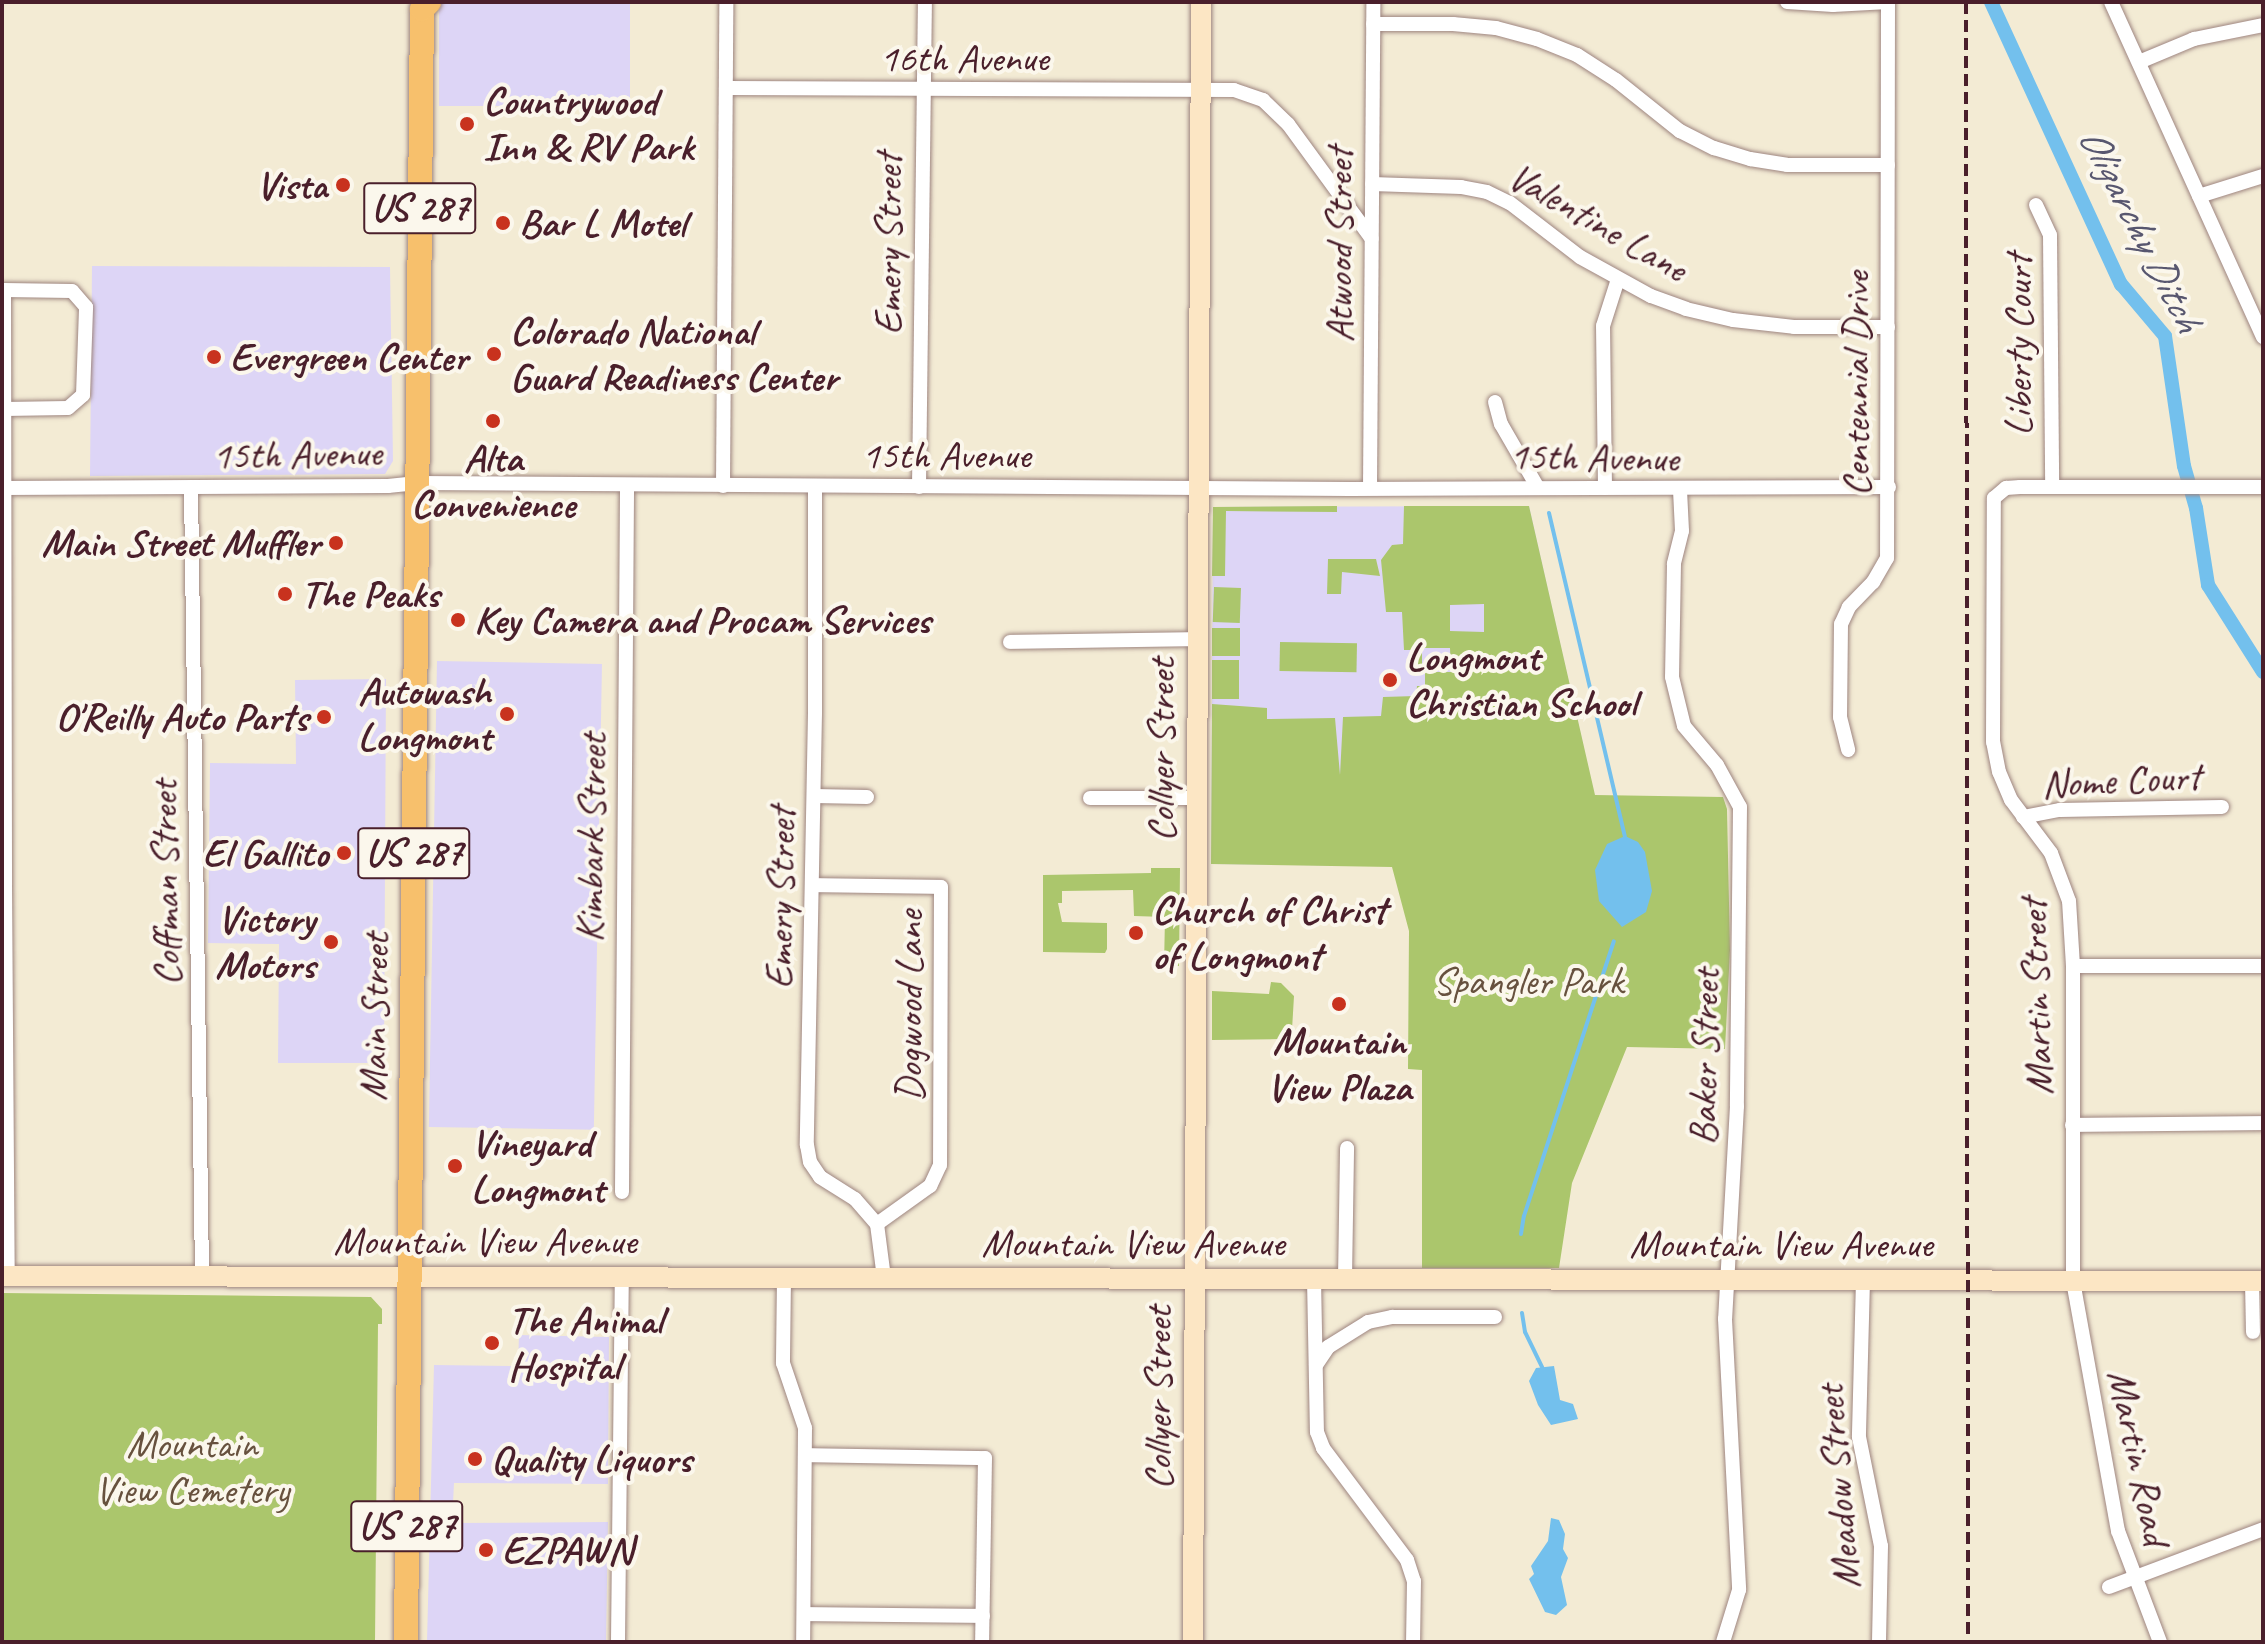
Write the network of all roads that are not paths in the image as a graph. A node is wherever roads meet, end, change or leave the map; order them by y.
1 (726, 2) edge
2 (925, 2) edge
3 (1201, 2) edge
4 (1373, 2) edge
5 (1787, 2) edge
6 (1888, 2) edge
7 (2111, 2) edge
8 (421, 4) edge
9 (1373, 24) junction
10 (2263, 25) edge
11 (2139, 62) junction
12 (726, 88) junction
13 (1201, 88) junction
14 (922, 90) junction
15 (1888, 165) junction
16 (2263, 176) edge
17 (1372, 184) junction
18 (2199, 196) junction
19 (2036, 205) dead end
20 (1372, 239) junction
21 (1618, 279) junction
22 (1888, 327) junction
23 (2263, 337) edge
24 (1495, 402) dead end
25 (4, 409) junction
26 (417, 483) junction
27 (627, 486) junction
28 (723, 486) junction
29 (191, 487) junction
30 (815, 487) junction
31 (919, 487) junction
32 (1198, 487) junction
33 (1889, 487) junction
34 (2052, 487) junction
35 (2263, 487) edge
36 (3, 488) edge
37 (1370, 488) junction
38 (1538, 488) junction
39 (1605, 488) junction
40 (1680, 490) junction
41 (1197, 639) junction
42 (1010, 642) dead end
43 (1848, 750) dead end
44 (814, 796) junction
45 (867, 797) dead end
46 (1090, 798) dead end
47 (1198, 798) junction
48 (2222, 807) dead end
49 (2023, 817) junction
50 (3, 885) edge
51 (813, 885) junction
52 (2073, 966) junction
53 (2263, 966) edge
54 (2263, 1123) edge
55 (2072, 1125) junction
56 (1347, 1148) dead end
57 (622, 1192) dead end
58 (877, 1224) junction
59 (5, 1276) edge
60 (202, 1277) junction
61 (409, 1277) junction
62 (622, 1278) junction
63 (784, 1278) junction
64 (884, 1278) junction
65 (1195, 1278) junction
66 (1314, 1279) junction
67 (1345, 1279) junction
68 (1730, 1280) junction
69 (1863, 1280) junction
70 (2073, 1280) junction
71 (2257, 1281) edge
72 (1495, 1317) dead end
73 (2253, 1332) dead end
74 (1315, 1365) junction
75 (805, 1455) junction
76 (2263, 1529) edge
77 (2134, 1578) junction
78 (2109, 1587) dead end
79 (804, 1614) junction
80 (983, 1616) junction
81 (406, 1642) edge
82 (618, 1642) edge
83 (803, 1642) edge
84 (982, 1642) edge
85 (1193, 1642) edge
86 (1413, 1642) edge
87 (1723, 1642) edge
88 (1879, 1642) edge
89 (2160, 1642) edge

1 - 12 street
2 - 14 street, Emery Street
3 - 13 street, Collyer Street
4 - 9 street, Atwood Street
5 - 6 street
6 - 15 street, Centennial Drive
7 - 11 street
8 - 26 highway, Main Street / US 287
9 - 15 street
9 - 17 street, Atwood Street
10 - 11 street
11 - 18 street
12 - 14 street, 16th Avenue
12 - 28 street
13 - 14 street, 16th Avenue
13 - 20 street, 16th Avenue
13 - 32 street, Collyer Street
14 - 31 street, Emery Street
15 - 22 street, Centennial Drive
16 - 18 street
17 - 20 street, Atwood Street
17 - 21 street, Valentine Lane
18 - 23 street
19 - 34 street, Liberty Court
20 - 37 street, Atwood Street
21 - 22 street, Valentine Lane
21 - 39 street
22 - 33 street, Centennial Drive
24 - 38 street
25 - 25 street
25 - 36 street
26 - 27 street, 15th Avenue
26 - 29 street, 15th Avenue
26 - 61 highway, Main Street / US 287
27 - 28 street, 15th Avenue
27 - 57 street, Kimbark Street
28 - 30 street, 15th Avenue
29 - 36 street, 15th Avenue
29 - 60 street, Coffman Street
30 - 31 street, 15th Avenue
30 - 44 street, Emery Street
31 - 32 street, 15th Avenue
32 - 37 street, 15th Avenue
32 - 41 street, Collyer Street
33 - 40 street, 15th Avenue
33 - 43 street, Centennial Drive
34 - 35 street
34 - 49 street, Martin Street
36 - 50 street
37 - 38 street, 15th Avenue
38 - 39 street, 15th Avenue
39 - 40 street, 15th Avenue
40 - 68 street, Baker Street
41 - 42 street
41 - 47 street, Collyer Street
44 - 45 street
44 - 51 street, Emery Street
46 - 47 street
47 - 65 street, Collyer Street
48 - 49 street, Nome Court
49 - 52 street, Martin Street
50 - 59 street
51 - 58 street, Emery Street
51 - 58 street, Dogwood Lane
52 - 53 street
52 - 55 street, Martin Street
54 - 55 street
55 - 70 street, Martin Street
56 - 67 street
58 - 64 street
59 - 60 street, Mountain View Avenue
60 - 61 street, Mountain View Avenue
61 - 62 street, Mountain View Avenue
61 - 81 highway, Main Street / US 287
62 - 63 street, Mountain View Avenue
62 - 82 street
63 - 64 street, Mountain View Avenue
63 - 75 street
64 - 65 street, Mountain View Avenue
65 - 66 street, Mountain View Avenue
65 - 85 street, Collyer Street
66 - 67 street, Mountain View Avenue
66 - 74 street
67 - 68 street, Mountain View Avenue
68 - 69 street, Mountain View Avenue
68 - 87 street, Baker Street
69 - 70 street, Mountain View Avenue
69 - 88 street, Meadow Street
70 - 71 street, Mountain View Avenue
70 - 77 street, Martin Road
71 - 73 street
72 - 74 street
74 - 86 street
75 - 79 street
75 - 80 street
76 - 77 street
77 - 78 street
77 - 89 street, Martin Road
79 - 80 street
79 - 83 street
80 - 84 street

